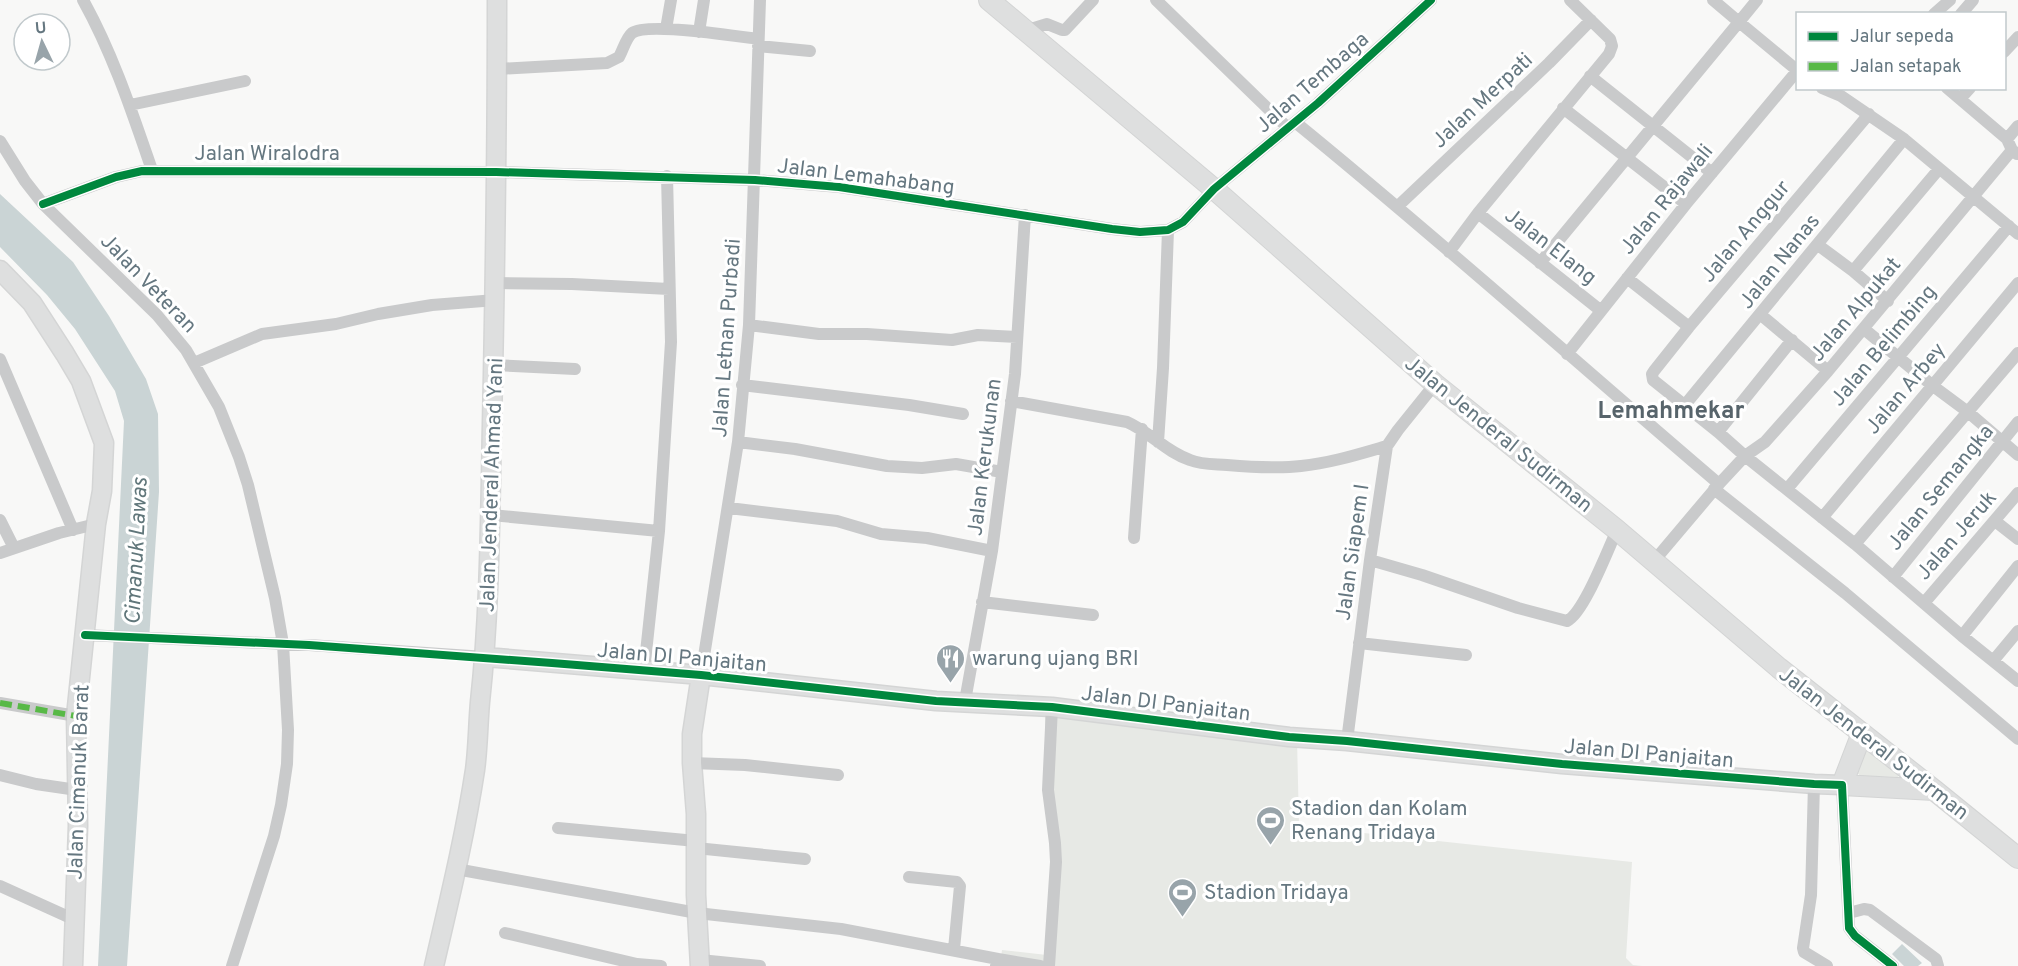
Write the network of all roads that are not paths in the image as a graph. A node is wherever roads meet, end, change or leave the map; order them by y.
1 (83, 0) edge
2 (497, 0) edge
3 (671, 0) edge
4 (704, 0) edge
5 (760, 0) edge
6 (1093, 0) edge
7 (1156, 0) edge
8 (1431, 0) edge
9 (1569, 0) edge
10 (1713, 0) edge
11 (1757, 0) edge
12 (1950, 0) edge
13 (1973, 0) edge
14 (997, 2) edge
15 (1936, 12) edge
16 (1963, 12) edge
17 (1591, 20) junction
18 (1739, 22) junction
19 (666, 29) junction
20 (699, 32) junction
21 (1029, 32) junction
22 (2018, 37) edge
23 (758, 42) junction
24 (2006, 50) edge
25 (810, 51) dead end
26 (498, 69) junction
27 (1796, 70) edge
28 (1796, 72) edge
29 (1590, 76) junction
30 (244, 81) dead end
31 (1827, 90) edge
32 (1949, 90) edge
33 (1968, 90) edge
34 (1960, 99) junction
35 (130, 105) junction
36 (1563, 108) junction
37 (1869, 114) junction
38 (1291, 125) junction
39 (1651, 126) junction
40 (2018, 126) edge
41 (1904, 139) junction
42 (0, 141) edge
43 (2012, 148) edge
44 (1625, 158) junction
45 (152, 170) junction
46 (1939, 170) junction
47 (495, 172) junction
48 (1712, 174) junction
49 (667, 176) junction
50 (755, 180) junction
51 (1214, 189) junction
52 (1973, 197) junction
53 (43, 204) junction
54 (1686, 204) junction
55 (1398, 206) junction
56 (1478, 213) junction
57 (1025, 215) junction
58 (1168, 230) junction
59 (2013, 230) edge
60 (1818, 244) junction
61 (1449, 252) junction
62 (1540, 263) junction
63 (0, 270) edge
64 (1853, 271) junction
65 (1627, 278) junction
66 (2018, 283) edge
67 (669, 289) junction
68 (495, 292) junction
69 (1888, 301) junction
70 (1600, 310) junction
71 (1761, 315) junction
72 (749, 325) junction
73 (1689, 327) junction
74 (1864, 329) junction
75 (1017, 337) junction
76 (1792, 340) junction
77 (2018, 352) edge
78 (1567, 354) junction
79 (1899, 357) junction
80 (0, 359) edge
81 (194, 363) junction
82 (494, 365) junction
83 (575, 369) dead end
84 (1828, 371) junction
85 (1435, 384) junction
86 (742, 385) junction
87 (1933, 386) junction
88 (1011, 401) junction
89 (1684, 406) junction
90 (1968, 412) junction
91 (963, 414) dead end
92 (2018, 422) edge
93 (1142, 429) junction
94 (1718, 432) junction
95 (738, 442) junction
96 (1158, 442) junction
97 (2002, 442) junction
98 (1387, 446) junction
99 (2018, 455) edge
100 (1745, 456) junction
101 (1002, 472) junction
102 (1716, 486) junction
103 (1787, 489) junction
104 (2018, 493) edge
105 (729, 508) junction
106 (491, 515) junction
107 (1822, 518) junction
108 (0, 520) edge
109 (1995, 520) junction
110 (96, 524) junction
111 (73, 530) junction
112 (1617, 530) junction
113 (659, 531) junction
114 (1134, 538) dead end
115 (2018, 539) edge
116 (1855, 544) junction
117 (14, 548) junction
118 (992, 551) junction
119 (0, 553) edge
120 (1370, 560) junction
121 (1654, 561) junction
122 (2018, 567) edge
123 (1893, 577) junction
124 (982, 602) junction
125 (1924, 603) junction
126 (1093, 615) dead end
127 (2018, 631) edge
128 (86, 635) junction
129 (1962, 636) junction
130 (1359, 643) junction
131 (283, 644) junction
132 (1466, 655) dead end
133 (485, 657) junction
134 (1993, 661) junction
135 (644, 670) junction
136 (701, 675) junction
137 (2018, 681) edge
138 (965, 701) junction
139 (0, 703) edge
140 (1052, 707) junction
141 (76, 716) junction
142 (1862, 733) junction
143 (2018, 739) edge
144 (1347, 741) junction
145 (692, 763) junction
146 (0, 775) edge
147 (838, 775) dead end
148 (1814, 784) junction
149 (1842, 785) junction
150 (78, 790) junction
151 (1934, 790) junction
152 (558, 828) dead end
153 (696, 844) junction
154 (2018, 858) edge
155 (805, 859) dead end
156 (456, 869) junction
157 (909, 877) dead end
158 (0, 886) edge
159 (698, 913) junction
160 (1849, 913) junction
161 (73, 919) junction
162 (505, 933) dead end
163 (954, 949) junction
164 (997, 962) edge
165 (700, 963) edge
166 (73, 966) edge
167 (232, 966) edge
168 (434, 966) edge
169 (661, 966) edge
170 (760, 966) edge
171 (1040, 966) edge
172 (1048, 966) edge
173 (1827, 966) edge
174 (1893, 966) edge
175 (1938, 966) edge

1 - 35 street
2 - 26 street, Jalan Jenderal Ahmad Yani
3 - 19 street
4 - 20 street
5 - 23 street, Jalan Letnan Purbadi
6 - 21 street
7 - 38 street
8 - 38 street, Jalan Tembaga
9 - 17 street
10 - 18 street
11 - 18 street
12 - 15 street
13 - 16 street
14 - 21 main road, Jalan Jenderal Sudirman
17 - 29 street
17 - 55 street, Jalan Merpati
18 - 27 street
18 - 39 street
19 - 20 street
19 - 26 street
20 - 23 street
21 - 51 main road, Jalan Jenderal Sudirman
22 - 24 street
23 - 25 street
23 - 50 street, Jalan Letnan Purbadi
26 - 47 street, Jalan Jenderal Ahmad Yani
28 - 48 street, Jalan Rajawali
29 - 36 street
29 - 39 street
30 - 35 street
31 - 37 street
32 - 34 street
33 - 34 street
34 - 43 street
35 - 45 street
36 - 44 street
36 - 56 street
37 - 41 street
37 - 73 street, Jalan Anggur
38 - 51 street, Jalan Tembaga
38 - 55 street
39 - 44 street
39 - 48 street
40 - 43 street, Jalan Alpukat
41 - 46 street
41 - 60 street, Jalan Nanas
42 - 53 street, Jalan Veteran
43 - 52 street, Jalan Alpukat
44 - 54 street
44 - 62 street
45 - 47 street, Jalan Wiralodra
45 - 53 street, Jalan Wiralodra
46 - 52 street
46 - 64 street
47 - 49 street, Jalan Lemahabang
47 - 68 street, Jalan Jenderal Ahmad Yani
48 - 54 street, Jalan Rajawali
49 - 50 street, Jalan Lemahabang
49 - 67 street
50 - 57 street, Jalan Lemahabang
50 - 72 street, Jalan Letnan Purbadi
51 - 58 street
51 - 85 main road, Jalan Jenderal Sudirman
52 - 59 street
52 - 69 street, Jalan Alpukat
53 - 81 street, Jalan Veteran
54 - 65 street, Jalan Rajawali
55 - 61 street
56 - 61 street
56 - 62 street, Jalan Elang
57 - 58 street, Jalan Lemahabang
57 - 75 street, Jalan Kerukunan
58 - 96 street
59 - 79 street, Jalan Belimbing
60 - 64 street
60 - 71 street, Jalan Nanas
61 - 78 street
62 - 70 street, Jalan Elang
63 - 110 street, Jalan Cimanuk Barat
64 - 69 street
65 - 70 street, Jalan Rajawali
65 - 73 street
66 - 87 street, Jalan Arbey
67 - 68 street
67 - 113 street
68 - 81 street
68 - 82 street, Jalan Jenderal Ahmad Yani
69 - 74 street, Jalan Alpukat
70 - 78 street, Jalan Rajawali
71 - 76 street
71 - 89 street, Jalan Nanas
72 - 75 street
72 - 86 street, Jalan Letnan Purbadi
73 - 89 street, Jalan Anggur
74 - 79 street
74 - 84 street, Jalan Alpukat
75 - 88 street, Jalan Kerukunan
76 - 84 street
76 - 94 street
77 - 90 street
78 - 102 street
79 - 87 street
79 - 103 street, Jalan Belimbing
80 - 111 street
81 - 131 street, Jalan Veteran
82 - 83 street
82 - 106 street, Jalan Jenderal Ahmad Yani
84 - 100 street, Jalan Alpukat
85 - 98 street, Jalan Siapem I
85 - 112 main road, Jalan Jenderal Sudirman
86 - 91 street
86 - 95 street, Jalan Letnan Purbadi
87 - 90 street
87 - 107 street, Jalan Arbey
88 - 93 street
88 - 101 street, Jalan Kerukunan
89 - 94 street
90 - 97 street
90 - 116 street
92 - 97 street, Jalan Semangka
93 - 96 street
93 - 114 street
94 - 100 street
95 - 101 street
95 - 105 street, Jalan Letnan Purbadi
96 - 98 street
97 - 99 street
97 - 123 street, Jalan Semangka
98 - 120 street, Jalan Siapem I
100 - 102 street, Jalan Alpukat
100 - 103 street
101 - 118 street, Jalan Kerukunan
102 - 121 street, Jalan Alpukat
102 - 143 street
103 - 107 street
104 - 109 street, Jalan Jeruk
105 - 118 street
105 - 136 street, Jalan Letnan Purbadi
106 - 113 street
106 - 133 street, Jalan Jenderal Ahmad Yani
107 - 116 street
108 - 117 street
109 - 115 street
109 - 125 street, Jalan Jeruk
110 - 111 street
110 - 128 street, Jalan Cimanuk Barat
111 - 117 street
112 - 120 street
112 - 121 main road, Jalan Jenderal Sudirman
113 - 135 street
116 - 123 street
117 - 119 street
118 - 124 street, Jalan Kerukunan
120 - 130 street, Jalan Siapem I
121 - 142 main road, Jalan Jenderal Sudirman
122 - 129 street
123 - 125 street
124 - 126 street
124 - 138 street, Jalan Kerukunan
125 - 129 street
127 - 134 street
128 - 131 street
128 - 141 street, Jalan Cimanuk Barat
129 - 134 street
130 - 132 street
130 - 144 street, Jalan Siapem I
131 - 133 street
131 - 167 street, Jalan Veteran
133 - 135 street, Jalan DI Panjaitan
133 - 156 street, Jalan Jenderal Ahmad Yani
134 - 137 street
135 - 136 street, Jalan DI Panjaitan
136 - 138 street, Jalan DI Panjaitan
136 - 145 street
138 - 140 street, Jalan DI Panjaitan
139 - 141 street
140 - 144 street, Jalan DI Panjaitan
140 - 172 street
141 - 150 street, Jalan Cimanuk Barat
142 - 149 main road
142 - 151 main road, Jalan Jenderal Sudirman
144 - 148 street, Jalan DI Panjaitan
145 - 147 street
145 - 153 street
146 - 150 street
148 - 149 street, Jalan DI Panjaitan
148 - 173 street
149 - 151 main road
149 - 160 street
150 - 161 street, Jalan Cimanuk Barat
151 - 154 main road, Jalan Jenderal Sudirman
152 - 153 street
153 - 155 street
153 - 159 street
156 - 159 street
156 - 168 street, Jalan Jenderal Ahmad Yani
157 - 163 street
158 - 161 street
159 - 163 street
159 - 165 street
160 - 174 street
160 - 175 street
161 - 166 street, Jalan Cimanuk Barat
162 - 169 street
163 - 164 street
164 - 171 street
165 - 170 street

